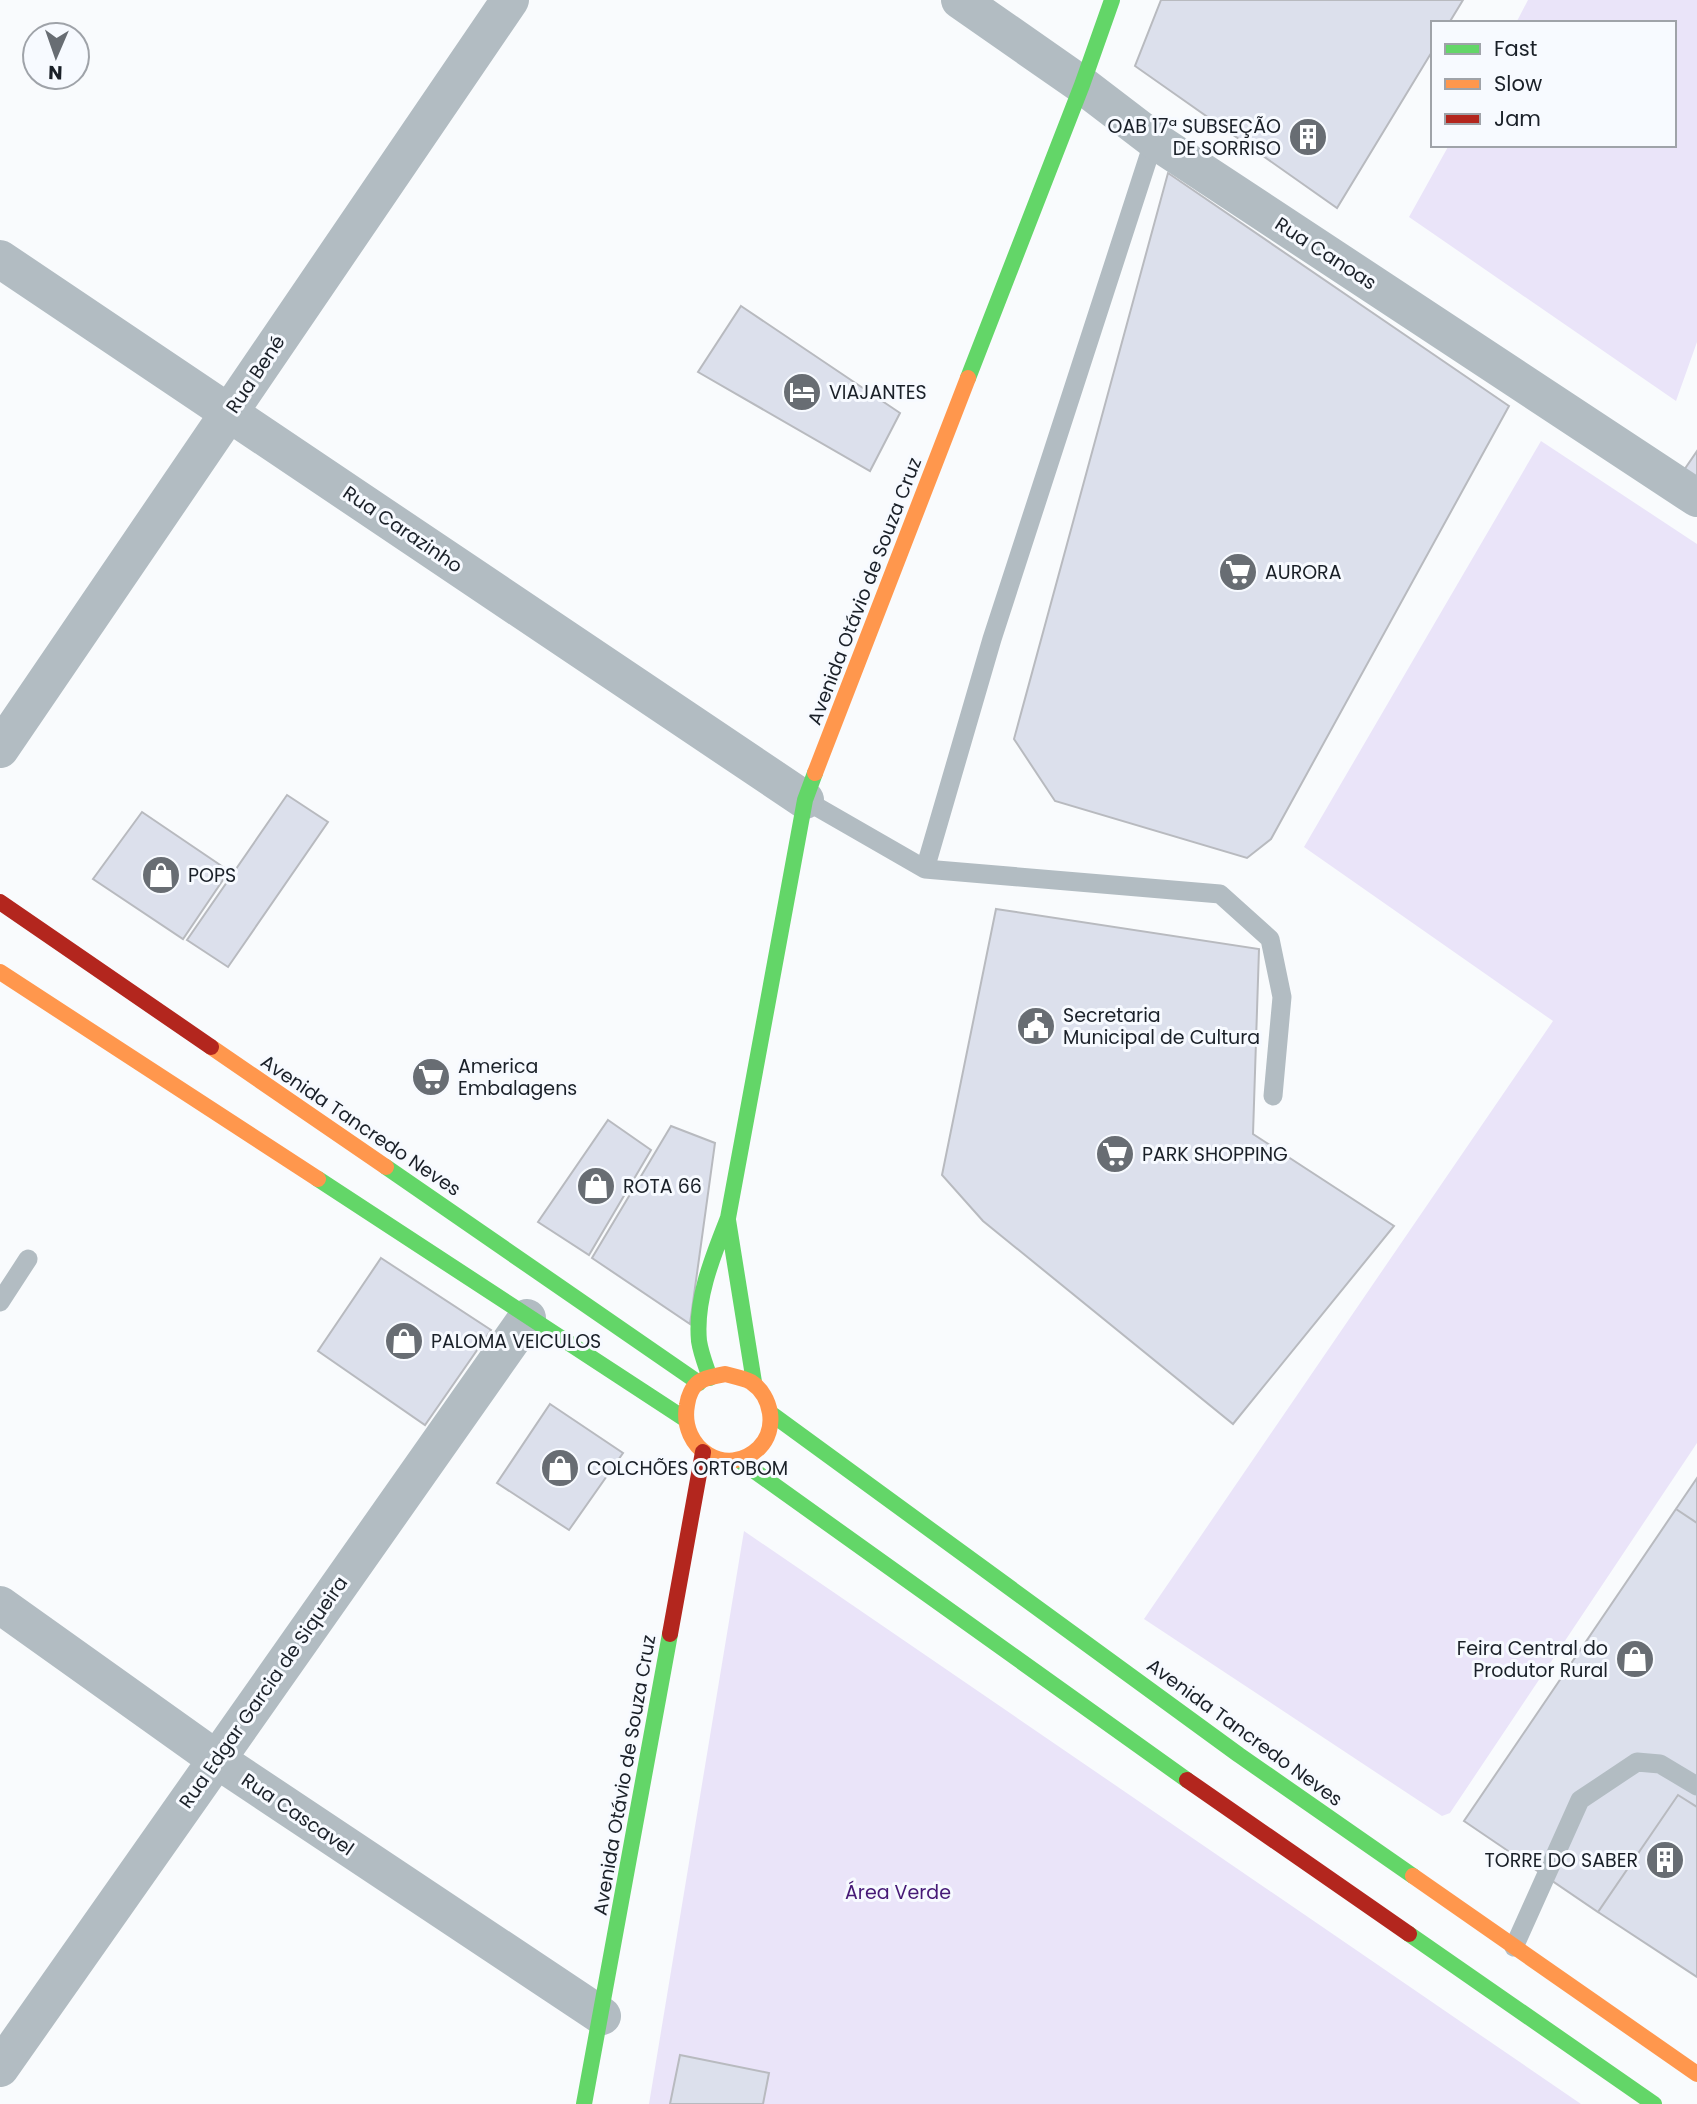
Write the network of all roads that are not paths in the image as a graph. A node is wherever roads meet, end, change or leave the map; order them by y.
1 (510, 0) edge
2 (960, 0) edge
3 (1112, 0) edge
4 (1082, 85) junction
5 (1154, 139) junction
6 (0, 259) edge
7 (229, 412) junction
8 (1697, 498) edge
9 (0, 749) edge
10 (806, 800) junction
11 (925, 869) junction
12 (0, 902) edge
13 (0, 972) edge
14 (1273, 1096) dead end
15 (728, 1218) junction
16 (28, 1259) dead end
17 (0, 1302) edge
18 (527, 1318) junction
19 (704, 1380) junction
20 (754, 1382) junction
21 (773, 1415) junction
22 (685, 1419) junction
23 (703, 1452) junction
24 (739, 1460) junction
25 (0, 1605) edge
26 (216, 1759) junction
27 (1697, 1786) edge
28 (1514, 1947) junction
29 (602, 2016) junction
30 (0, 2068) edge
31 (1697, 2074) edge
32 (584, 2104) edge
33 (1654, 2104) edge

1 - 7 street, Rua Bené
2 - 4 street, Rua Canoas
3 - 4 street, Avenida Otávio de Souza Cruz
4 - 5 street, Rua Canoas
4 - 10 street, Avenida Otávio de Souza Cruz
5 - 8 street, Rua Canoas
5 - 11 lane
6 - 7 street, Rua Carazinho
7 - 9 street, Rua Bené
7 - 10 street, Rua Carazinho
10 - 11 lane
10 - 15 street, Avenida Otávio de Souza Cruz
11 - 14 lane
12 - 19 street, Avenida Tancredo Neves
13 - 18 street
15 - 19 street, Avenida Otávio de Souza Cruz
15 - 20 street, Avenida Otávio de Souza Cruz
16 - 17 lane
18 - 22 street
18 - 26 street, Rua Edgar Garcia de Siqueira
19 - 20 street
19 - 22 street
20 - 21 street
21 - 24 street
21 - 28 street, Avenida Tancredo Neves
22 - 23 street
23 - 24 street
23 - 29 street, Avenida Otávio de Souza Cruz
24 - 33 street
25 - 26 street, Rua Cascavel
26 - 29 street, Rua Cascavel
26 - 30 street, Rua Edgar Garcia de Siqueira
27 - 28 lane
28 - 31 street, Avenida Tancredo Neves
29 - 32 street, Avenida Otávio de Souza Cruz

